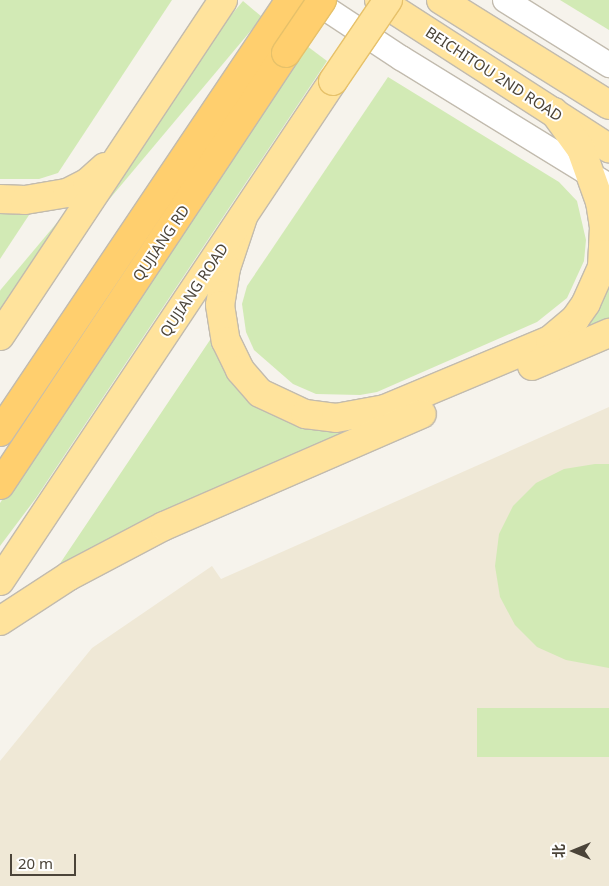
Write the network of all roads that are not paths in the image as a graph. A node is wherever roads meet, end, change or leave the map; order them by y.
1 (290, 0) edge
2 (313, 0) edge
3 (322, 0) edge
4 (379, 0) edge
5 (388, 0) edge
6 (441, 0) edge
7 (505, 0) edge
8 (221, 2) edge
9 (276, 45) junction
10 (609, 65) edge
11 (564, 77) junction
12 (609, 86) edge
13 (609, 105) edge
14 (554, 112) junction
15 (132, 138) junction
16 (609, 148) edge
17 (601, 181) edge
18 (0, 199) edge
19 (243, 217) junction
20 (609, 333) edge
21 (0, 336) edge
22 (0, 432) edge
23 (0, 485) edge
24 (0, 581) edge
25 (0, 621) edge

1 - 9 highway, QUJIANG RD
2 - 17 street
3 - 9 highway, QUJIANG RD, bridge
4 - 14 main road, BEICHITOU 2ND ROAD
5 - 19 main road, QUJIANG ROAD, bridge
6 - 11 main road
7 - 10 street
8 - 15 main road
9 - 22 highway, QUJIANG RD
9 - 23 highway, QUJIANG RD
11 - 12 main road
11 - 13 main road
14 - 16 main road, BEICHITOU 2ND ROAD
14 - 17 main road
15 - 18 main road
15 - 21 main road
17 - 19 main road
19 - 24 main road, QUJIANG ROAD
20 - 25 main road

